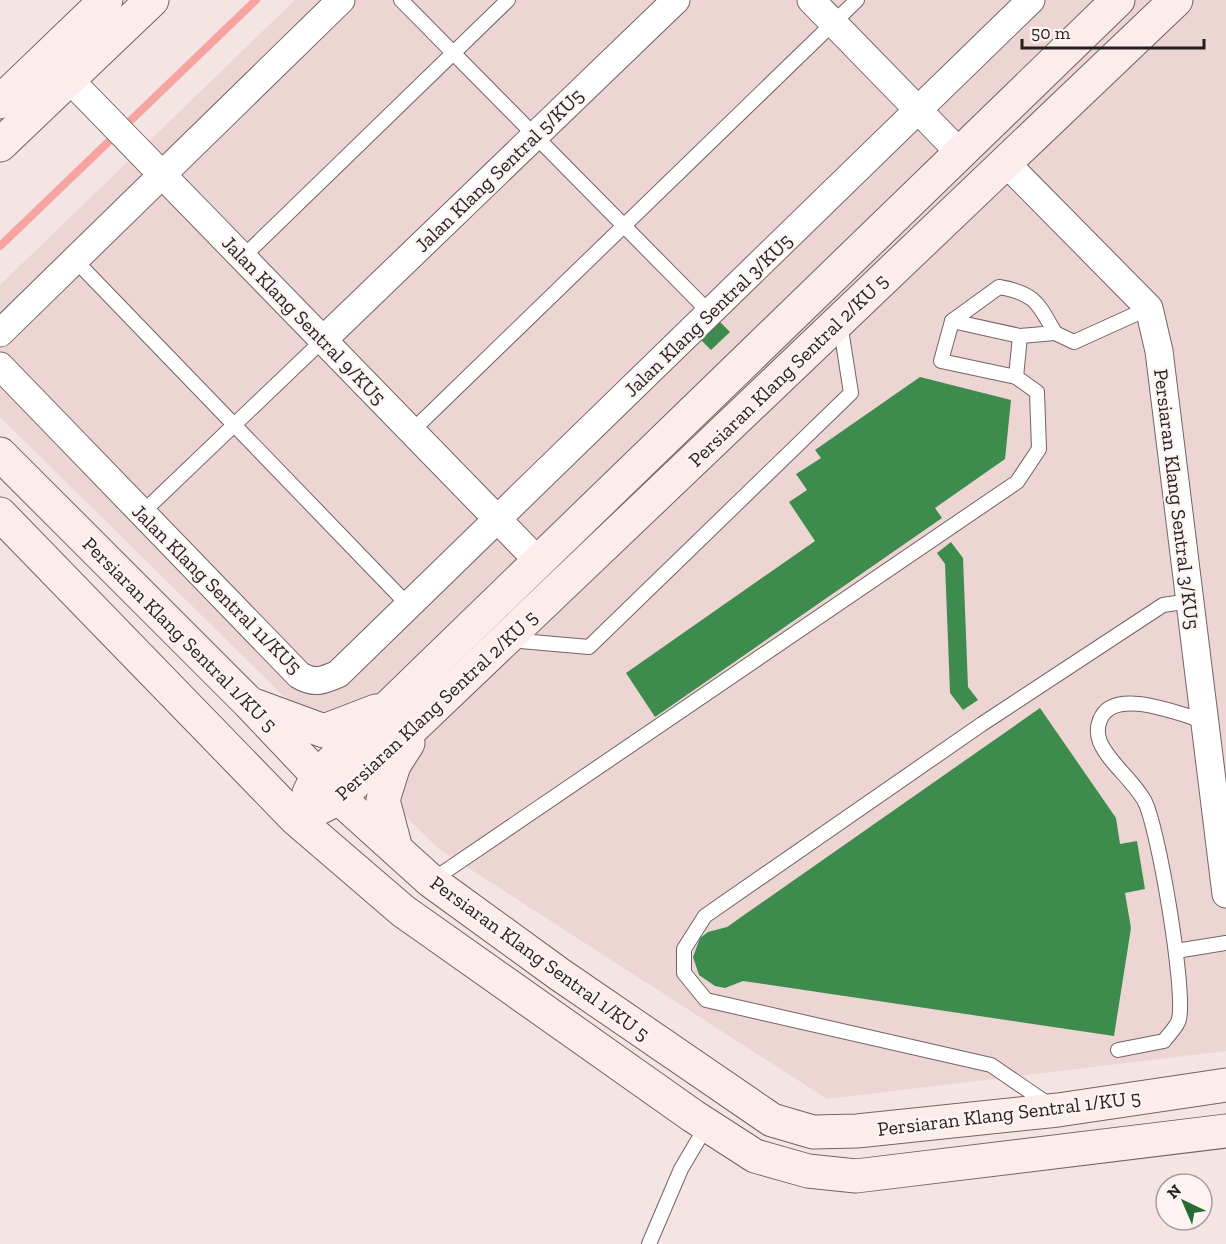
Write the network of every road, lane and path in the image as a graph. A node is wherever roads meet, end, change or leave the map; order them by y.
1 (106, 0) edge
2 (152, 0) edge
3 (341, 0) edge
4 (401, 0) edge
5 (508, 0) edge
6 (676, 0) edge
7 (811, 0) edge
8 (857, 0) edge
9 (1031, 0) edge
10 (1118, 0) edge
11 (1176, 0) edge
12 (833, 23) junction
13 (453, 53) junction
14 (69, 79) junction
15 (0, 102) edge
16 (918, 110) junction
17 (535, 136) junction
18 (0, 145) edge
19 (960, 153) junction
20 (1005, 162) junction
21 (162, 175) junction
22 (624, 226) junction
23 (243, 257) junction
24 (75, 260) junction
25 (1149, 308) junction
26 (710, 313) junction
27 (839, 321) junction
28 (952, 321) junction
29 (0, 333) edge
30 (1055, 333) junction
31 (1020, 336) junction
32 (323, 339) junction
33 (0, 366) edge
34 (1016, 377) junction
35 (234, 424) junction
36 (412, 431) junction
37 (0, 454) edge
38 (142, 513) junction
39 (0, 514) edge
40 (497, 519) junction
41 (539, 561) junction
42 (1189, 595) junction
43 (409, 606) junction
44 (507, 640) junction
45 (249, 703) junction
46 (392, 704) junction
47 (423, 719) junction
48 (1204, 721) junction
49 (1217, 753) edge
50 (328, 787) junction
51 (296, 819) junction
52 (396, 849) junction
53 (431, 881) junction
54 (1226, 894) edge
55 (1226, 943) edge
56 (1176, 951) junction
57 (1118, 1050) dead end
58 (1226, 1085) edge
59 (1058, 1110) junction
60 (707, 1125) junction
61 (1226, 1131) edge
62 (649, 1244) edge

1 - 15 street
2 - 14 street
3 - 21 street
4 - 13 lane
5 - 13 lane
6 - 17 street, Jalan Klang Sentral 5/KU5
7 - 12 street
8 - 12 lane
9 - 16 street, Jalan Klang Sentral 3/KU5
10 - 19 street, Persiaran Klang Sentral 2/KU 5
11 - 20 street, Persiaran Klang Sentral 2/KU 5
12 - 16 street
12 - 22 lane
13 - 17 lane
13 - 23 lane
14 - 18 street
14 - 21 street, Jalan Klang Sentral 9/KU5
16 - 19 street
16 - 26 street, Jalan Klang Sentral 3/KU5
17 - 22 lane
17 - 32 street, Jalan Klang Sentral 5/KU5
19 - 41 street, Persiaran Klang Sentral 2/KU 5
20 - 25 street
20 - 27 street, Persiaran Klang Sentral 2/KU 5
21 - 23 street, Jalan Klang Sentral 9/KU5
21 - 24 street
22 - 26 lane
22 - 36 lane
23 - 32 street, Jalan Klang Sentral 9/KU5
24 - 29 street
24 - 35 lane
25 - 30 lane
25 - 42 street, Persiaran Klang Sentral 3/KU5
26 - 40 street, Jalan Klang Sentral 3/KU5
27 - 44 street, Persiaran Klang Sentral 2/KU 5
27 - 44 lane
28 - 30 lane
28 - 31 lane
28 - 34 lane
30 - 31 lane
31 - 34 lane
32 - 35 lane
32 - 36 street, Jalan Klang Sentral 9/KU5
33 - 38 street, Jalan Klang Sentral 11/KU5
34 - 53 lane
35 - 38 lane
35 - 43 lane
36 - 40 street, Jalan Klang Sentral 9/KU5
37 - 45 street, Persiaran Klang Sentral 1/KU 5
38 - 43 street, Jalan Klang Sentral 11/KU5
39 - 51 street, Persiaran Klang Sentral 1/KU 5
40 - 41 street, Jalan Klang Sentral 9/KU5
40 - 43 street, Jalan Klang Sentral 11/KU5
41 - 46 street, Persiaran Klang Sentral 2/KU 5
42 - 48 street, Persiaran Klang Sentral 3/KU5
42 - 59 lane
44 - 47 street, Persiaran Klang Sentral 2/KU 5
45 - 46 street
45 - 50 street, Persiaran Klang Sentral 1/KU 5
46 - 50 street, Persiaran Klang Sentral 2/KU 5
47 - 50 street, Persiaran Klang Sentral 2/KU 5
47 - 52 street
48 - 49 street, Persiaran Klang Sentral 3/KU5
48 - 56 lane
49 - 54 street, Persiaran Klang Sentral 3/KU5
50 - 51 street, Persiaran Klang Sentral 2/KU 5
50 - 52 street, Persiaran Klang Sentral 1/KU 5
51 - 60 street, Persiaran Klang Sentral 1/KU 5
52 - 53 street, Persiaran Klang Sentral 1/KU 5
53 - 59 street, Persiaran Klang Sentral 1/KU 5
55 - 56 lane
56 - 57 lane
58 - 59 street, Persiaran Klang Sentral 1/KU 5
60 - 61 street, Persiaran Klang Sentral 1/KU 5
60 - 62 lane

